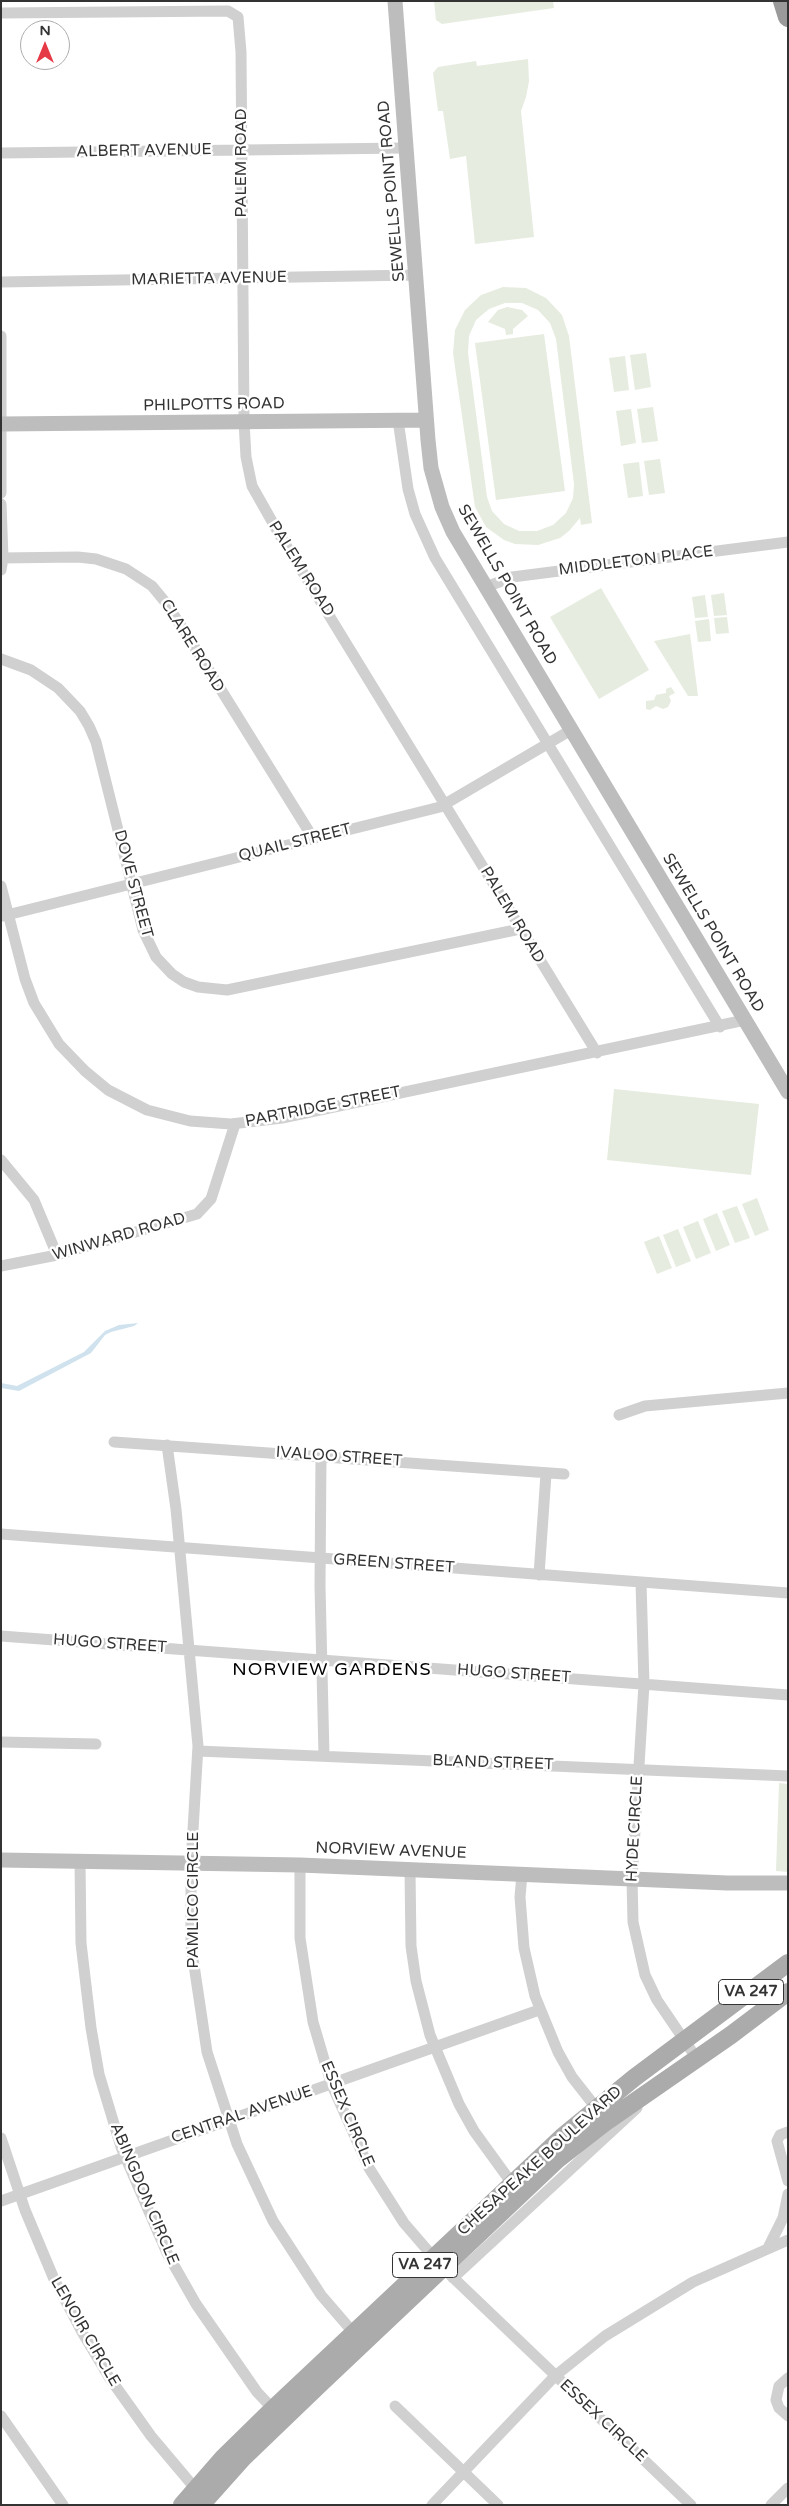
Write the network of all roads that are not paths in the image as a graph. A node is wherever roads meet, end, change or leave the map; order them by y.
1 (395, 1) edge
2 (783, 1) edge
3 (1, 13) edge
4 (788, 17) edge
5 (406, 148) junction
6 (242, 150) junction
7 (1, 153) edge
8 (416, 275) junction
9 (242, 278) junction
10 (1, 282) edge
11 (1, 336) edge
12 (398, 420) junction
13 (426, 420) junction
14 (244, 421) junction
15 (2, 424) edge
16 (1, 493) edge
17 (1, 504) edge
18 (788, 542) edge
19 (2, 558) edge
20 (1, 570) edge
21 (486, 587) junction
22 (1, 659) edge
23 (571, 730) junction
24 (548, 744) junction
25 (444, 805) junction
26 (313, 838) junction
27 (131, 884) junction
28 (1, 886) edge
29 (5, 915) edge
30 (520, 929) junction
31 (745, 1020) junction
32 (720, 1027) junction
33 (597, 1053) junction
34 (788, 1092) edge
35 (235, 1124) junction
36 (1, 1160) edge
37 (57, 1255) junction
38 (1, 1266) edge
39 (788, 1393) edge
40 (619, 1415) dead end
41 (114, 1442) dead end
42 (167, 1445) junction
43 (321, 1455) junction
44 (546, 1474) junction
45 (564, 1474) dead end
46 (1, 1534) edge
47 (180, 1549) junction
48 (320, 1558) junction
49 (539, 1575) junction
50 (641, 1583) junction
51 (788, 1593) edge
52 (1, 1636) edge
53 (191, 1650) junction
54 (321, 1658) junction
55 (644, 1684) junction
56 (788, 1695) edge
57 (1, 1742) edge
58 (96, 1744) dead end
59 (198, 1751) junction
60 (324, 1756) junction
61 (638, 1769) junction
62 (788, 1776) edge
63 (1, 1860) edge
64 (80, 1862) junction
65 (191, 1863) junction
66 (300, 1865) junction
67 (410, 1870) junction
68 (522, 1874) junction
69 (632, 1879) junction
70 (785, 1885) edge
71 (788, 1963) edge
72 (788, 1992) edge
73 (539, 2010) junction
74 (684, 2041) junction
75 (434, 2047) junction
76 (697, 2059) junction
77 (672, 2076) junction
78 (331, 2083) junction
79 (601, 2114) junction
80 (228, 2119) junction
81 (788, 2132) edge
82 (1, 2138) edge
83 (125, 2156) junction
84 (788, 2181) edge
85 (516, 2189) junction
86 (788, 2194) edge
87 (19, 2195) junction
88 (1, 2200) edge
89 (788, 2240) edge
90 (768, 2248) junction
91 (443, 2268) junction
92 (358, 2338) junction
93 (555, 2376) junction
94 (788, 2378) edge
95 (395, 2406) dead end
96 (272, 2409) junction
97 (1, 2416) edge
98 (788, 2416) edge
99 (465, 2471) junction
100 (788, 2488) edge
101 (202, 2500) edge
102 (63, 2505) edge
103 (182, 2505) edge
104 (432, 2505) edge
105 (498, 2505) edge
106 (691, 2505) edge
107 (771, 2505) edge

1 - 5 street, SEWELLS POINT ROAD
2 - 4 highway
3 - 6 street, PALEM ROAD
5 - 6 street, ALBERT AVENUE
5 - 8 street, SEWELLS POINT ROAD
6 - 7 street, ALBERT AVENUE
6 - 9 street, PALEM ROAD
8 - 9 street, MARIETTA AVENUE
8 - 13 street, SEWELLS POINT ROAD
9 - 10 street, MARIETTA AVENUE
9 - 14 street, PALEM ROAD
11 - 15 street
12 - 13 street, PHILPOTTS ROAD
12 - 14 street, PHILPOTTS ROAD
12 - 24 street
13 - 21 street, SEWELLS POINT ROAD
14 - 15 street, PHILPOTTS ROAD
14 - 25 street, PALEM ROAD
15 - 16 street
17 - 19 street
18 - 21 street, MIDDLETON PLACE
19 - 20 street
19 - 26 street, CLARE ROAD
21 - 23 street, SEWELLS POINT ROAD
22 - 27 street, DOVE STREET
23 - 24 street, QUAIL STREET
23 - 31 street, SEWELLS POINT ROAD
24 - 25 street, QUAIL STREET
24 - 32 street
25 - 26 street, QUAIL STREET
25 - 30 street, PALEM ROAD
26 - 27 street, QUAIL STREET
27 - 29 street, QUAIL STREET
27 - 30 street, DOVE STREET
28 - 29 street, PARTRIDGE STREET
29 - 35 street, PARTRIDGE STREET
30 - 33 street, PALEM ROAD
31 - 32 street, PARTRIDGE STREET
31 - 34 street, SEWELLS POINT ROAD
32 - 33 street, PARTRIDGE STREET
33 - 35 street, PARTRIDGE STREET
35 - 37 street, WINWARD ROAD
36 - 37 street
37 - 38 street, WINWARD ROAD
39 - 40 street
41 - 42 street, IVALOO STREET
42 - 43 street, IVALOO STREET
42 - 47 street, PAMLICO CIRCLE
43 - 44 street, IVALOO STREET
43 - 48 street
44 - 45 street, IVALOO STREET
44 - 49 street
46 - 47 street, GREEN STREET
47 - 48 street, GREEN STREET
47 - 53 street, PAMLICO CIRCLE
48 - 49 street, GREEN STREET
48 - 54 street
49 - 50 street, GREEN STREET
50 - 51 street, GREEN STREET
50 - 55 street, HYDE CIRCLE
52 - 53 street, HUGO STREET
53 - 54 street, HUGO STREET
53 - 59 street, PAMLICO CIRCLE
54 - 55 street, HUGO STREET
54 - 60 street
55 - 56 street, HUGO STREET
55 - 61 street, HYDE CIRCLE
57 - 58 street
59 - 60 street, BLAND STREET
59 - 65 street, PAMLICO CIRCLE
60 - 61 street, BLAND STREET
61 - 62 street, BLAND STREET
61 - 69 street, HYDE CIRCLE
63 - 64 street, NORVIEW AVENUE
64 - 65 street, NORVIEW AVENUE
64 - 83 street, ABINGDON CIRCLE
65 - 66 street, NORVIEW AVENUE
65 - 80 street, PAMLICO CIRCLE
66 - 67 street, NORVIEW AVENUE
66 - 78 street, ESSEX CIRCLE
67 - 68 street, NORVIEW AVENUE
67 - 75 street
68 - 69 street, NORVIEW AVENUE
68 - 73 street
69 - 70 street, NORVIEW AVENUE
69 - 74 street, HYDE CIRCLE
71 - 74 main road, CHESAPEAKE BOULEVARD / VA 247
72 - 76 main road, CHESAPEAKE BOULEVARD / VA 247
73 - 75 street, CENTRAL AVENUE
73 - 79 street
74 - 76 street, HYDE CIRCLE
74 - 79 main road, CHESAPEAKE BOULEVARD / VA 247
75 - 78 street, CENTRAL AVENUE
75 - 85 street
76 - 77 main road, CHESAPEAKE BOULEVARD / VA 247
77 - 79 main road, CHESAPEAKE BOULEVARD / VA 247
77 - 91 street
78 - 80 street, CENTRAL AVENUE
78 - 91 street, ESSEX CIRCLE
79 - 85 main road, CHESAPEAKE BOULEVARD / VA 247
80 - 83 street, CENTRAL AVENUE
80 - 92 street, PAMLICO CIRCLE
81 - 84 street
82 - 87 street, LENOIR CIRCLE
83 - 87 street, CENTRAL AVENUE
83 - 96 street, ABINGDON CIRCLE
85 - 91 main road, CHESAPEAKE BOULEVARD / VA 247
86 - 90 street
87 - 88 street, CENTRAL AVENUE
87 - 101 street, LENOIR CIRCLE
89 - 90 street
90 - 93 street
91 - 92 main road, CHESAPEAKE BOULEVARD / VA 247
91 - 93 street, ESSEX CIRCLE
92 - 96 main road, CHESAPEAKE BOULEVARD / VA 247
92 - 101 main road, CHESAPEAKE BOULEVARD / VA 247
93 - 99 street
93 - 106 street, ESSEX CIRCLE
94 - 98 street
95 - 99 street
96 - 101 main road, CHESAPEAKE BOULEVARD / VA 247
97 - 102 street
99 - 104 street
99 - 105 street
100 - 107 street
101 - 103 main road, CHESAPEAKE BOULEVARD / VA 247

